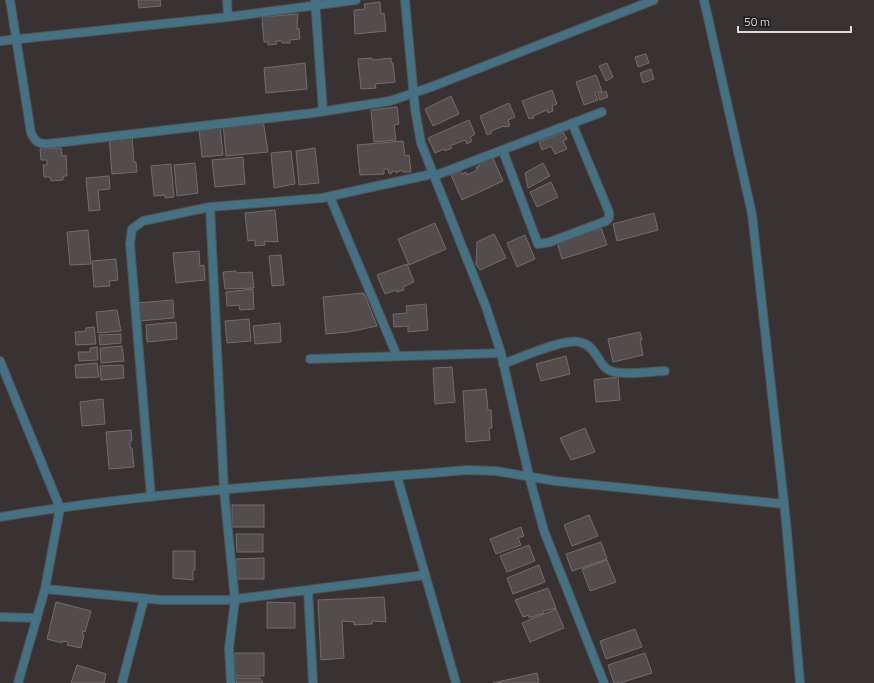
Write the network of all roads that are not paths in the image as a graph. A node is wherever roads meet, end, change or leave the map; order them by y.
1 (10, 0) edge
2 (227, 0) edge
3 (356, 0) edge
4 (405, 0) edge
5 (654, 0) edge
6 (704, 0) edge
7 (315, 3) edge
8 (228, 17) junction
9 (15, 39) junction
10 (0, 41) edge
11 (414, 93) junction
12 (323, 112) junction
13 (602, 112) dead end
14 (572, 123) junction
15 (503, 151) junction
16 (434, 175) junction
17 (330, 197) junction
18 (210, 206) junction
19 (500, 353) junction
20 (397, 356) junction
21 (310, 358) dead end
22 (0, 361) edge
23 (503, 364) junction
24 (665, 371) dead end
25 (398, 476) junction
26 (529, 476) junction
27 (224, 490) junction
28 (151, 497) junction
29 (784, 504) junction
30 (60, 508) junction
31 (0, 517) edge
32 (425, 575) junction
33 (45, 589) junction
34 (308, 590) junction
35 (144, 599) junction
36 (235, 600) junction
37 (0, 617) edge
38 (37, 618) junction
39 (18, 683) edge
40 (122, 683) edge
41 (231, 683) edge
42 (312, 683) edge
43 (456, 683) edge
44 (604, 683) edge
45 (800, 683) edge

1 - 9 street
2 - 8 street
3 - 7 street
4 - 11 street
5 - 11 street
6 - 29 street
7 - 8 street
7 - 12 street
8 - 9 street
9 - 10 street
9 - 12 street
11 - 12 street
11 - 16 street
13 - 14 street
14 - 15 street
14 - 15 street
15 - 16 street
16 - 17 street
16 - 19 street
17 - 18 street
17 - 20 street
18 - 27 street
18 - 28 street
19 - 20 street
19 - 23 street
20 - 21 street
22 - 30 street
23 - 24 street
23 - 26 street
25 - 26 street
25 - 27 street
25 - 32 street
26 - 29 street
26 - 44 street
27 - 28 street
27 - 36 street
28 - 30 street
29 - 45 street
30 - 31 street
30 - 33 street
32 - 34 street
32 - 43 street
33 - 35 street
33 - 38 street
34 - 36 street
34 - 42 street
35 - 36 street
35 - 40 street
36 - 41 street
37 - 38 street
38 - 39 street

